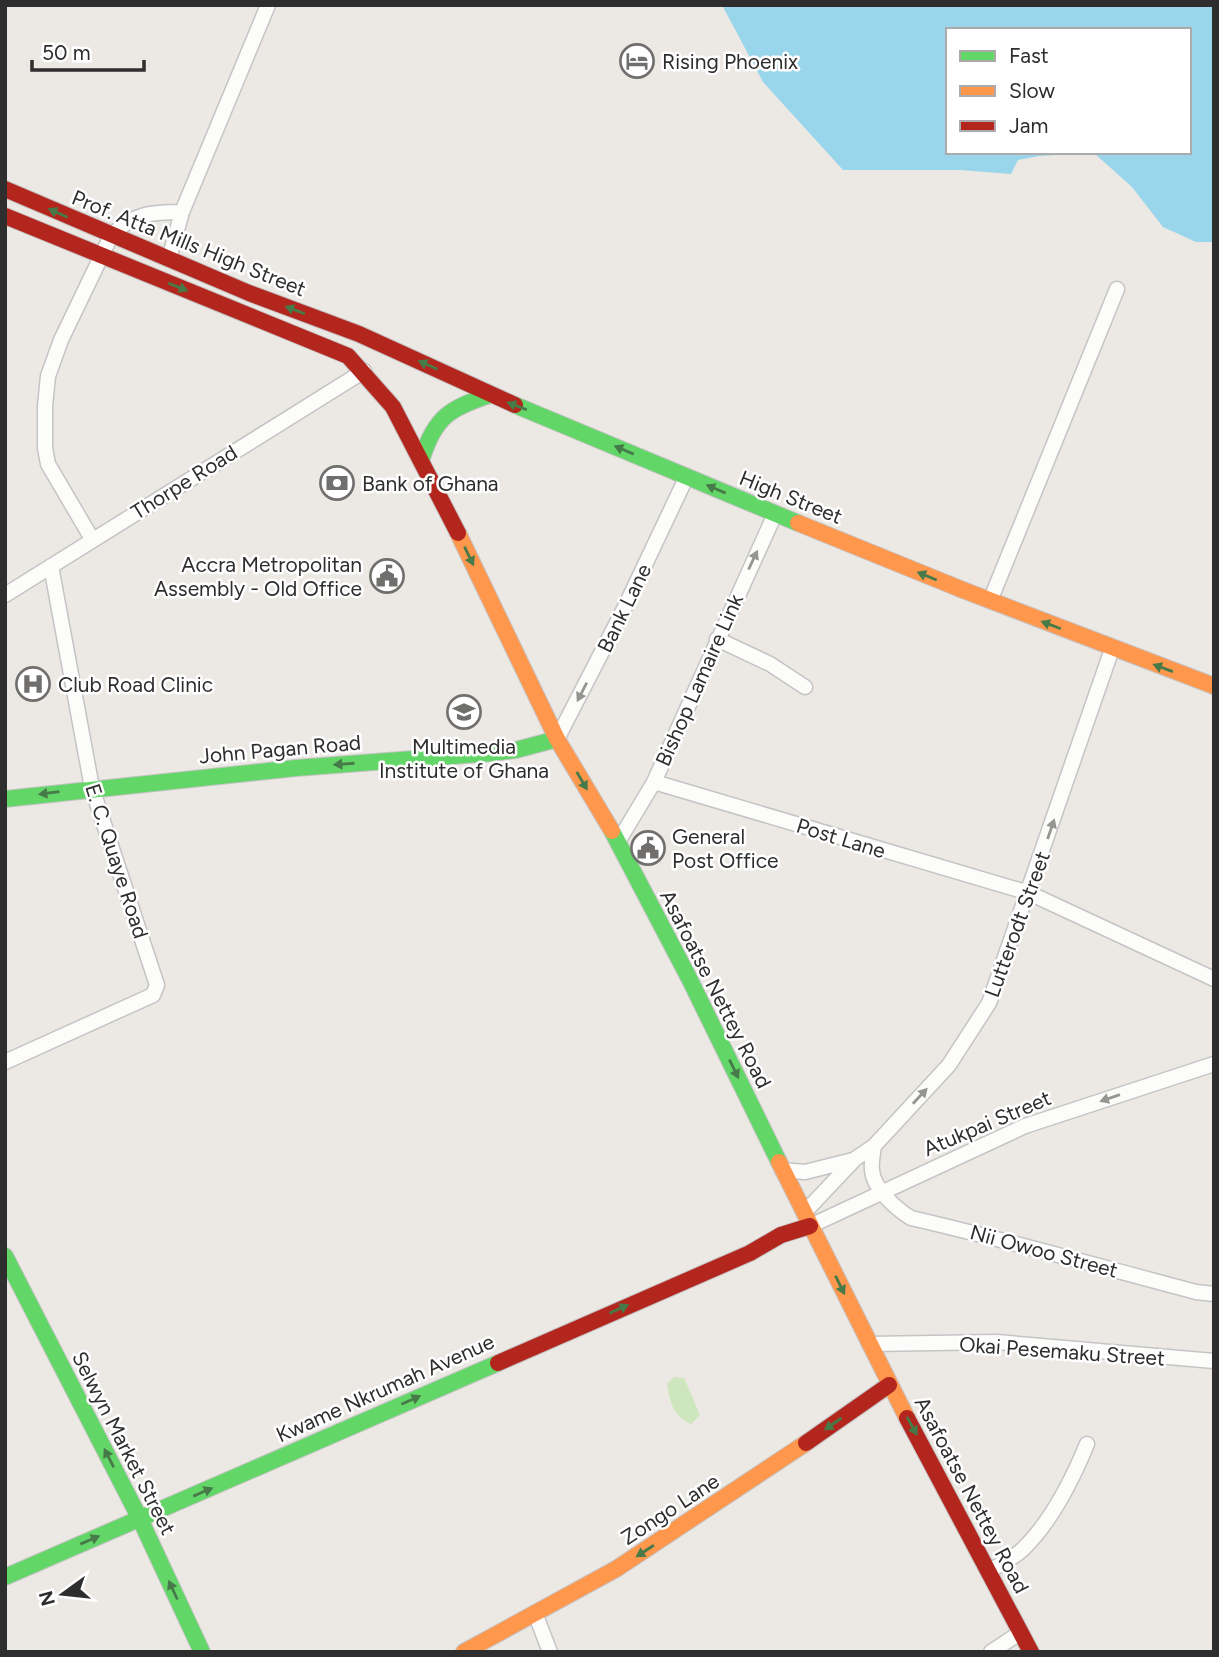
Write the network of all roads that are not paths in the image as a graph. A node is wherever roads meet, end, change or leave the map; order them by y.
1 (268, 5) edge
2 (5, 189) edge
3 (182, 212) junction
4 (5, 216) edge
5 (111, 236) junction
6 (102, 256) junction
7 (169, 259) junction
8 (1117, 289) dead end
9 (359, 334) junction
10 (348, 356) junction
11 (364, 371) junction
12 (490, 395) junction
13 (422, 458) junction
14 (687, 476) junction
15 (775, 514) junction
16 (92, 539) junction
17 (51, 566) junction
18 (5, 595) edge
19 (990, 601) junction
20 (717, 639) junction
21 (1112, 649) junction
22 (805, 687) dead end
23 (1214, 687) edge
24 (557, 739) junction
25 (654, 782) junction
26 (92, 788) junction
27 (5, 799) edge
28 (618, 842) junction
29 (1029, 893) junction
30 (1214, 979) edge
31 (5, 1062) edge
32 (1214, 1064) edge
33 (874, 1146) junction
34 (855, 1159) junction
35 (782, 1170) junction
36 (883, 1193) junction
37 (807, 1220) junction
38 (5, 1256) edge
39 (1214, 1294) edge
40 (869, 1344) junction
41 (1214, 1361) edge
42 (889, 1385) junction
43 (1087, 1444) dead end
44 (140, 1519) junction
45 (989, 1572) junction
46 (5, 1577) edge
47 (535, 1613) junction
48 (1021, 1632) junction
49 (202, 1652) edge
50 (464, 1652) edge
51 (550, 1652) edge
52 (991, 1652) edge
53 (1031, 1652) edge

1 - 3 street
5 -> 2 main road, Prof. Atta Mills High Street
3 - 5 street
3 - 7 street
4 - 6 main road
5 - 6 street
5 - 7 main road, Prof. Atta Mills High Street
6 -> 10 main road
6 - 16 street
9 -> 7 main road, Prof. Atta Mills High Street
8 - 19 street
9 - 10 main road
12 -> 9 main road, High Street
10 - 11 main road, Asafoatse Nettey Road
11 - 13 main road, Asafoatse Nettey Road
11 - 16 street, Thorpe Road
12 - 13 main road
14 -> 12 main road, High Street
13 -> 24 main road, Asafoatse Nettey Road
15 -> 14 main road, High Street
14 -> 24 street, Bank Lane
19 -> 15 main road, High Street
20 -> 15 street, Bishop Lamaire Link
16 - 17 street, Thorpe Road
17 - 18 street, Thorpe Road
17 - 26 street, E. C. Quaye Road
21 -> 19 main road, High Street
20 - 22 street
20 - 25 street, Bishop Lamaire Link
23 -> 21 main road, High Street
29 -> 21 street, Lutterodt Street
24 -> 26 main road, John Pagan Road
24 -> 28 main road, Asafoatse Nettey Road
25 - 28 street, Bishop Lamaire Link
25 - 29 street, Post Lane
26 -> 27 main road, John Pagan Road
26 - 31 street, E. C. Quaye Road
28 -> 35 main road, Asafoatse Nettey Road
29 - 30 street, Post Lane
33 -> 29 street, Lutterodt Street
32 -> 36 street, Atukpai Street
33 - 34 street, Lutterodt Street
33 - 36 street
34 - 35 street
34 - 37 street
35 - 37 main road, Asafoatse Nettey Road
36 - 37 street, Atukpai Street
36 - 39 street, Nii Owoo Street
37 -> 40 main road, Asafoatse Nettey Road
44 -> 37 main road, Kwame Nkrumah Avenue
44 -> 38 main road, Selwyn Market Street
40 - 41 street, Okai Pesemaku Street
40 - 42 main road, Asafoatse Nettey Road
42 -> 45 main road, Asafoatse Nettey Road
42 -> 47 main road, Zongo Lane
43 - 45 street
46 -> 44 main road, Kwame Nkrumah Avenue
49 -> 44 main road, Selwyn Market Street
45 - 48 main road, Asafoatse Nettey Road
47 - 50 main road, Zongo Lane
47 - 51 street
48 - 52 street
48 - 53 main road, Asafoatse Nettey Road

